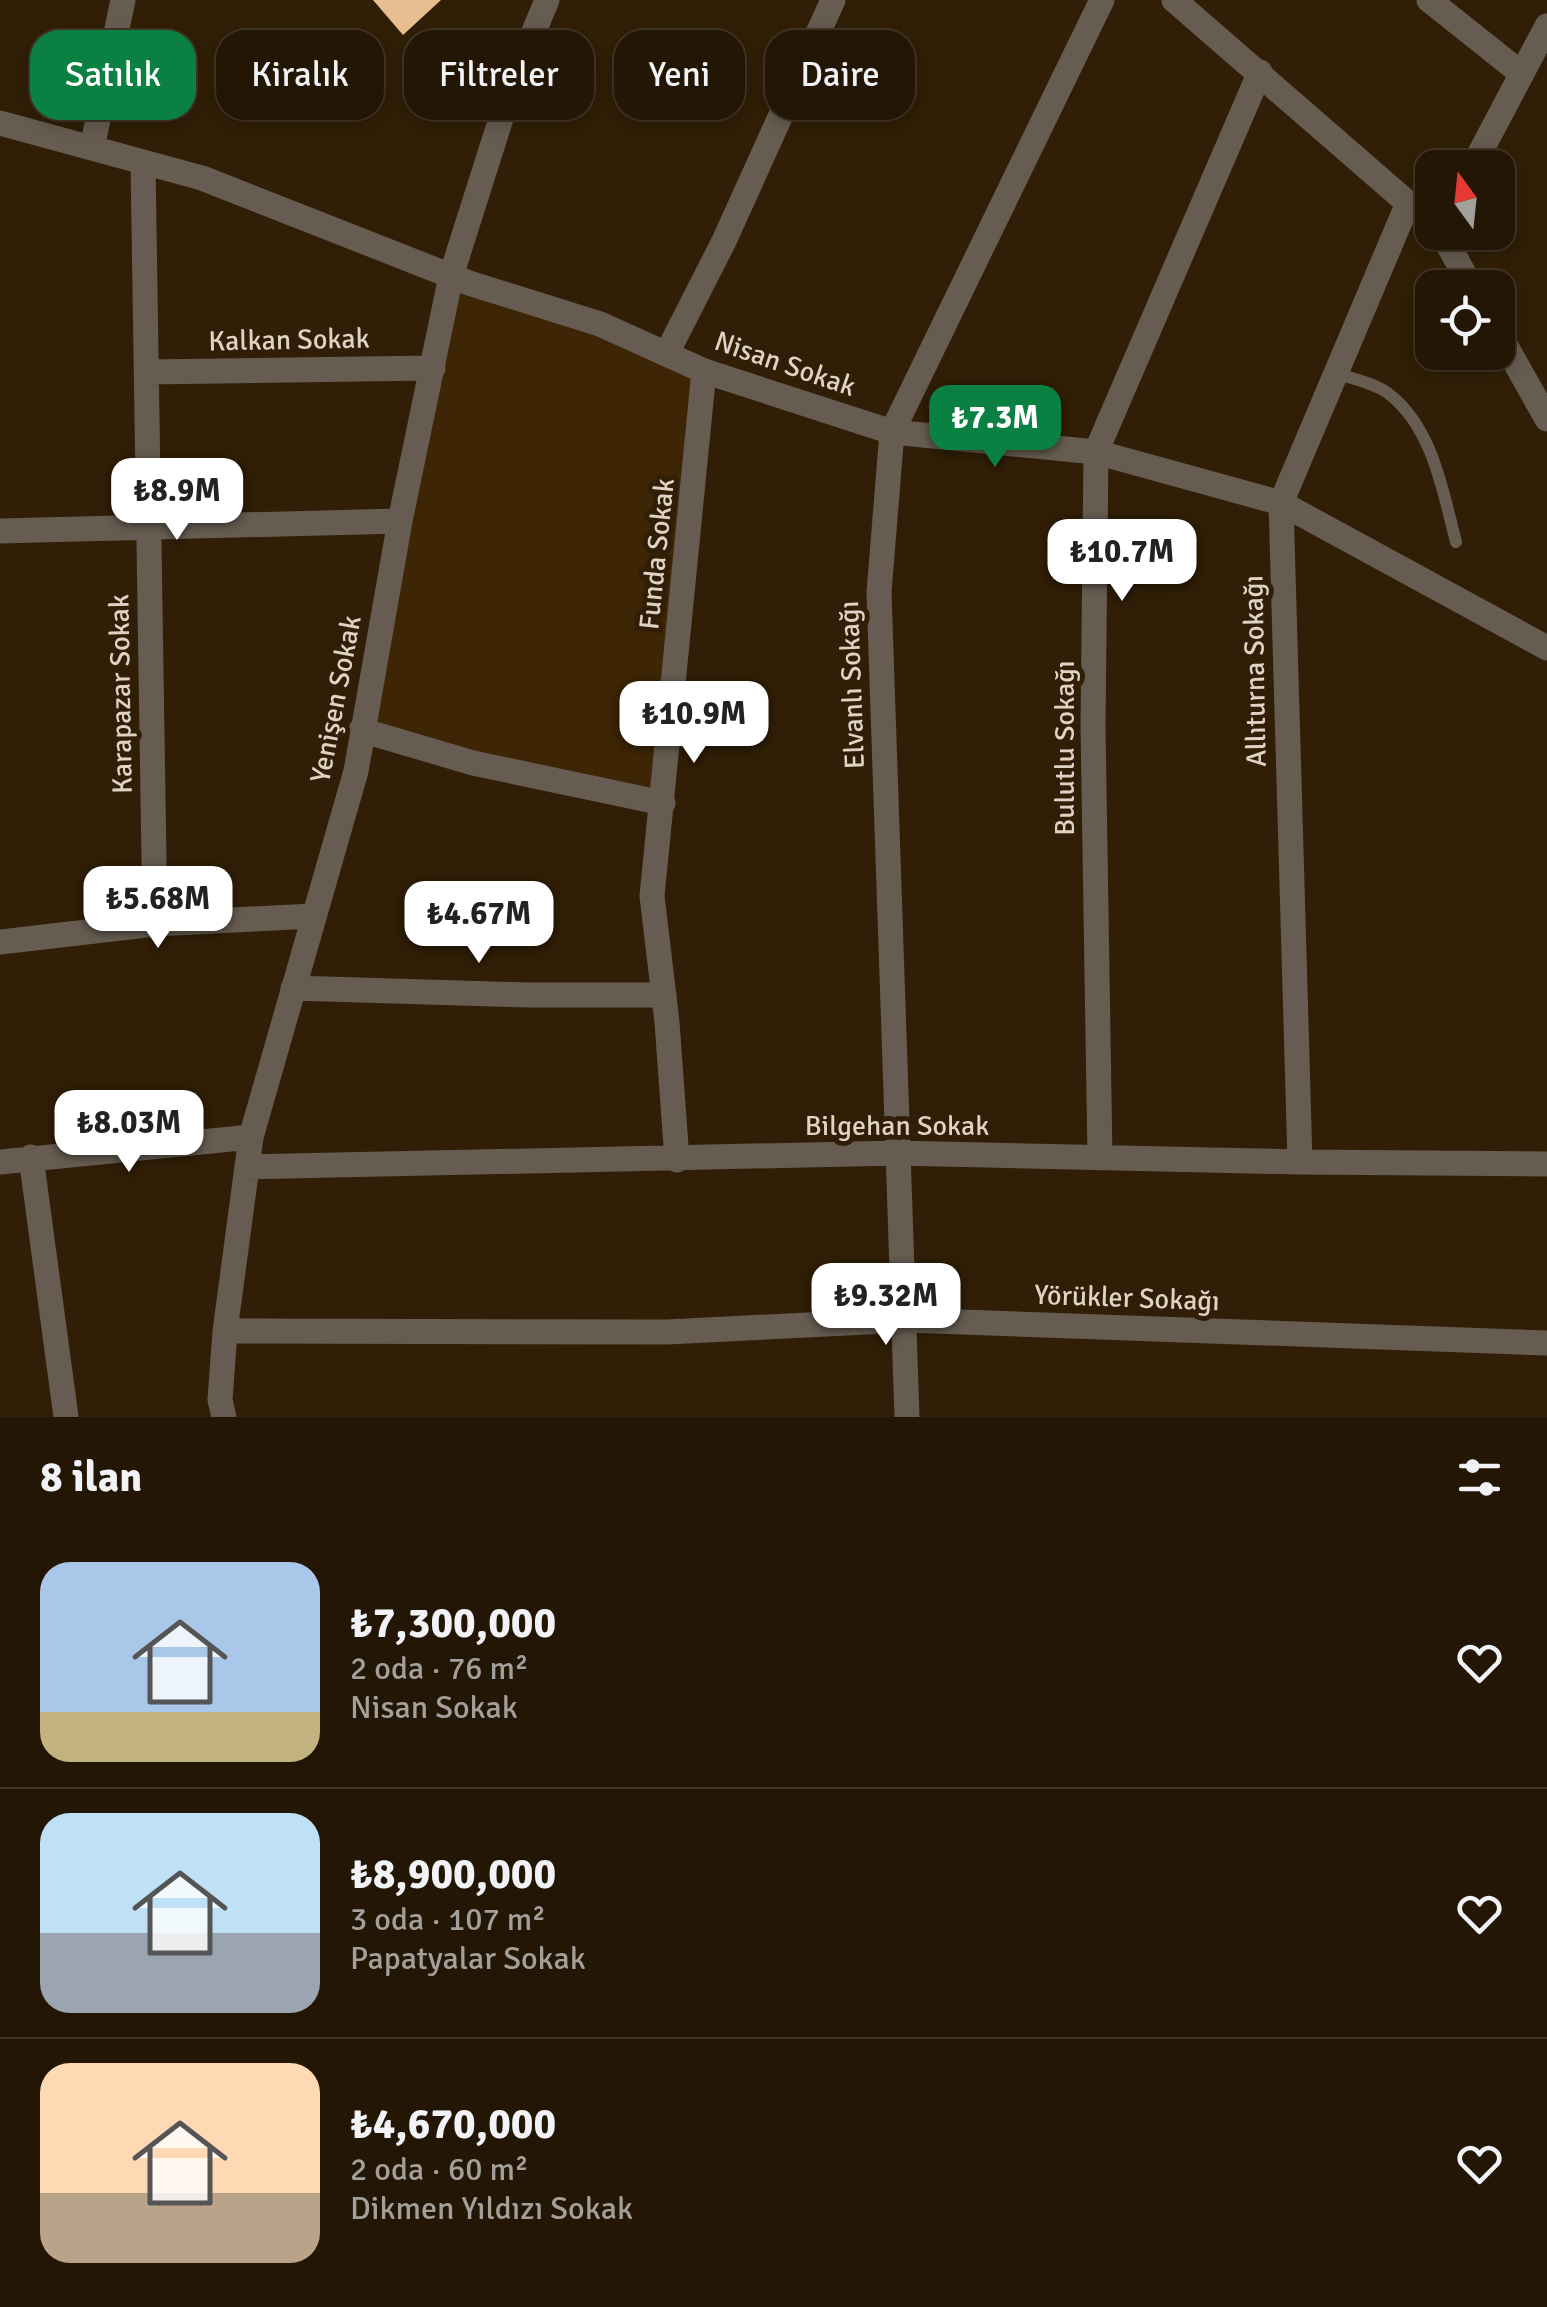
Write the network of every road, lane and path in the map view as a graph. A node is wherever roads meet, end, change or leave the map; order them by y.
1 (124, 0) edge
2 (548, 0) edge
3 (833, 0) edge
4 (1102, 0) edge
5 (1174, 0) edge
6 (1429, 0) edge
7 (1547, 26) edge
8 (1260, 72) junction
9 (1522, 74) junction
10 (0, 123) edge
11 (92, 148) junction
12 (1482, 150) edge
13 (144, 162) junction
14 (1408, 203) junction
15 (1415, 209) edge
16 (451, 276) junction
17 (667, 353) junction
18 (1515, 362) edge
19 (433, 368) junction
20 (704, 371) junction
21 (147, 372) junction
22 (1338, 374) junction
23 (1547, 419) edge
24 (892, 432) junction
25 (1096, 452) junction
26 (1281, 503) junction
27 (400, 521) junction
28 (149, 528) junction
29 (0, 531) edge
30 (1456, 542) dead end
31 (1547, 648) edge
32 (361, 730) junction
33 (663, 802) junction
34 (312, 916) junction
35 (155, 924) junction
36 (0, 942) edge
37 (293, 988) junction
38 (664, 994) junction
39 (252, 1136) junction
40 (897, 1153) junction
41 (31, 1157) junction
42 (1100, 1158) junction
43 (677, 1160) junction
44 (0, 1162) edge
45 (1300, 1162) junction
46 (1547, 1164) edge
47 (247, 1167) junction
48 (906, 1320) junction
49 (226, 1330) junction
50 (1547, 1342) edge
51 (66, 1417) edge
52 (224, 1417) edge
53 (907, 1417) edge

1 - 11 street
2 - 16 street, Yenişen Sokak
3 - 17 street
4 - 24 street, Elvanlı Sokağı
5 - 8 street
6 - 9 street
7 - 9 street
8 - 14 street
8 - 25 street, Bulutlu Sokağı
9 - 12 street
10 - 11 street, Nisan Sokak
11 - 13 street, Nisan Sokak
13 - 16 street, Nisan Sokak
13 - 21 street, Karapazar Sokak
14 - 15 street
14 - 22 street, Allıturna Sokağı
16 - 17 street, Nisan Sokak
16 - 19 street, Yenişen Sokak
17 - 20 street, Nisan Sokak
18 - 23 street
19 - 21 street, Kalkan Sokak
19 - 27 street, Yenişen Sokak
20 - 24 street, Nisan Sokak
20 - 33 street, Funda Sokak
21 - 28 street, Karapazar Sokak
22 - 26 street, Allıturna Sokağı
22 - 30 lane
24 - 25 street, Nisan Sokak
24 - 40 street, Elvanlı Sokağı
25 - 26 street, Nisan Sokak
25 - 42 street, Bulutlu Sokağı
26 - 31 street, Nisan Sokak
26 - 45 street, Allıturna Sokağı
27 - 28 street
27 - 32 street, Yenişen Sokak
28 - 29 street
28 - 35 street, Karapazar Sokak
32 - 33 street
32 - 34 street, Yenişen Sokak
33 - 38 street, Funda Sokak
34 - 35 street
34 - 37 street, Yenişen Sokak
35 - 36 street
37 - 38 street
37 - 39 street, Yenişen Sokak
38 - 43 street, Funda Sokak
39 - 41 street
39 - 47 street, Yenişen Sokak
40 - 42 street, Bilgehan Sokak
40 - 43 street, Bilgehan Sokak
40 - 48 street, Elvanlı Sokağı
41 - 44 street
41 - 51 street
42 - 45 street, Bilgehan Sokak
43 - 47 street, Bilgehan Sokak
45 - 46 street, Bilgehan Sokak
47 - 49 street, Yenişen Sokak
48 - 49 street, Yörükler Sokağı
48 - 50 street, Yörükler Sokağı
48 - 53 street, Elvanlı Sokağı
49 - 52 street, Yenişen Sokak

